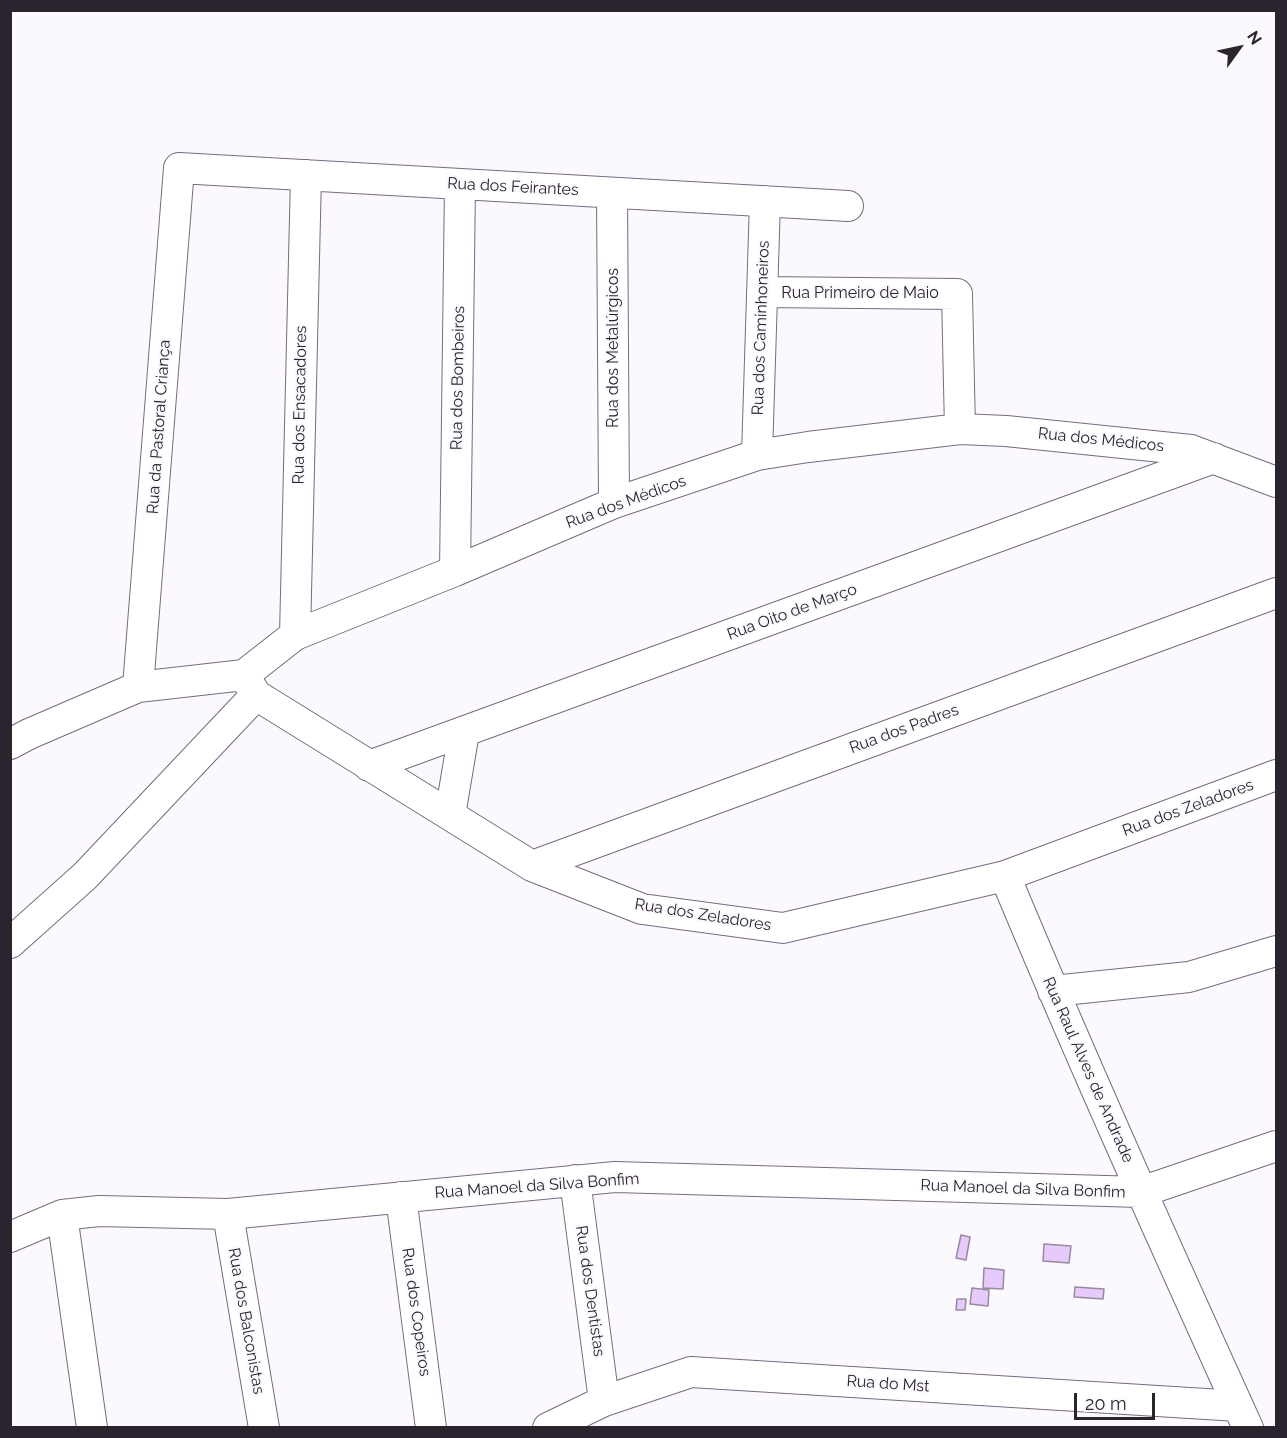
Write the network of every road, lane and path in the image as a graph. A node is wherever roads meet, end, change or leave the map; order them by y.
1 (179, 168) joint
2 (306, 175) junction
3 (460, 184) junction
4 (612, 193) junction
5 (765, 201) junction
6 (848, 206) dead end
7 (762, 292) junction
8 (960, 429) junction
9 (757, 456) junction
10 (1214, 459) junction
11 (1276, 482) edge
12 (614, 503) junction
13 (455, 571) junction
14 (1276, 593) edge
15 (295, 635) junction
16 (250, 685) junction
17 (138, 687) junction
18 (464, 732) junction
19 (10, 744) edge
20 (369, 766) junction
21 (1276, 775) edge
22 (450, 815) junction
23 (532, 866) junction
24 (1005, 876) junction
25 (10, 943) edge
26 (1276, 951) edge
27 (1053, 992) junction
28 (1276, 1146) edge
29 (575, 1180) junction
30 (1142, 1192) junction
31 (401, 1197) junction
32 (228, 1214) junction
33 (62, 1215) junction
34 (10, 1238) edge
35 (604, 1401) junction
36 (1243, 1417) edge
37 (92, 1428) edge
38 (264, 1428) edge
39 (431, 1428) edge
40 (548, 1428) edge

1 - 2 street, Rua dos Feirantes
1 - 17 street, Rua da Pastoral Criança
2 - 3 street, Rua dos Feirantes
2 - 15 street, Rua dos Ensacadores
3 - 4 street, Rua dos Feirantes
3 - 13 street, Rua dos Bombeiros
4 - 5 street, Rua dos Feirantes
4 - 12 street, Rua dos Metalúrgicos
5 - 6 street, Rua dos Feirantes
5 - 7 street, Rua dos Caminhoneiros
7 - 8 street, Rua Primeiro de Maio
7 - 9 street, Rua dos Caminhoneiros
8 - 9 street, Rua dos Médicos
8 - 10 street, Rua dos Médicos
9 - 12 street, Rua dos Médicos
10 - 11 street, Rua dos Médicos
10 - 18 street, Rua Oito de Março
12 - 13 street, Rua dos Médicos
13 - 15 street, Rua dos Médicos
14 - 23 street, Rua dos Padres
15 - 16 street, Rua dos Médicos
16 - 17 street
16 - 20 street, Rua dos Zeladores
16 - 25 street, Rua dos Médicos
17 - 19 street
18 - 20 street, Rua Oito de Março
18 - 22 street
20 - 22 street, Rua dos Zeladores
21 - 24 street, Rua dos Zeladores
22 - 23 street, Rua dos Zeladores
23 - 24 street, Rua dos Zeladores
24 - 27 street, Rua Raul Alves de Andrade
26 - 27 street
27 - 30 street, Rua Raul Alves de Andrade
28 - 30 street
29 - 30 street, Rua Manoel da Silva Bonfim
29 - 31 street, Rua Manoel da Silva Bonfim
29 - 35 street, Rua dos Dentistas
30 - 36 street, Rua Raul Alves de Andrade
31 - 32 street, Rua Manoel da Silva Bonfim
31 - 39 street, Rua dos Copeiros
32 - 33 street, Rua Manoel da Silva Bonfim
32 - 38 street, Rua dos Balconistas
33 - 34 street, Rua Manoel da Silva Bonfim
33 - 37 street
35 - 36 street, Rua do Mst
35 - 40 street, Rua do Mst

